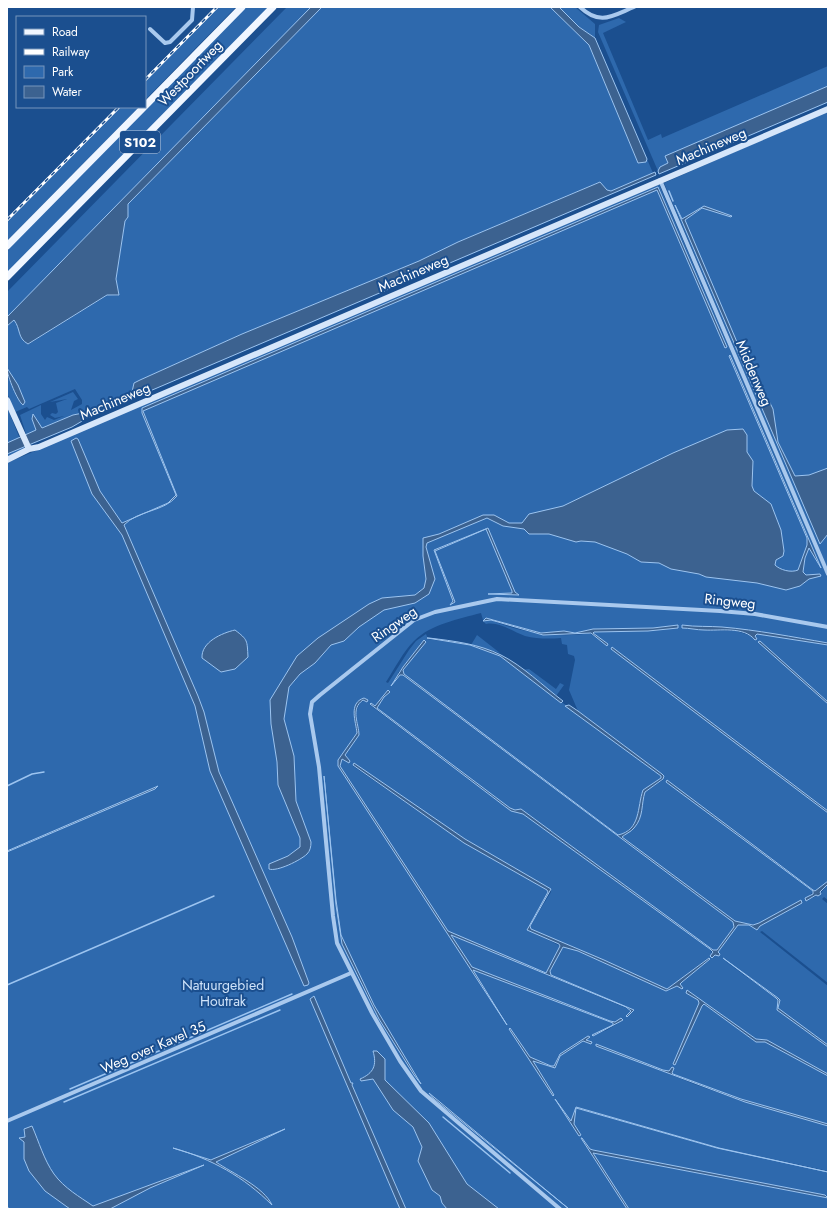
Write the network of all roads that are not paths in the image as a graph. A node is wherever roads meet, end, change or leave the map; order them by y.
1 (193, 7) edge
2 (242, 7) edge
3 (273, 7) edge
4 (580, 7) edge
5 (634, 7) edge
6 (150, 28) dead end
7 (146, 104) edge
8 (142, 108) edge
9 (828, 109) edge
10 (660, 180) junction
11 (7, 246) edge
12 (7, 277) edge
13 (7, 400) edge
14 (28, 447) junction
15 (7, 460) edge
16 (828, 574) edge
17 (828, 627) edge
18 (351, 973) junction
19 (7, 1121) edge
20 (560, 1209) edge

1 - 6 street
2 - 7 main road, Westpoortweg / S102
3 - 12 main road, Westpoortweg / S102
4 - 5 street
8 - 11 main road, Westpoortweg / S102
9 - 10 street, Machineweg
10 - 14 street, Machineweg
10 - 16 street, Middenweg
13 - 14 street
14 - 15 street, Machineweg
17 - 18 street, Ringweg
18 - 19 street, Weg over Kavel 35
18 - 20 street, Ringweg

